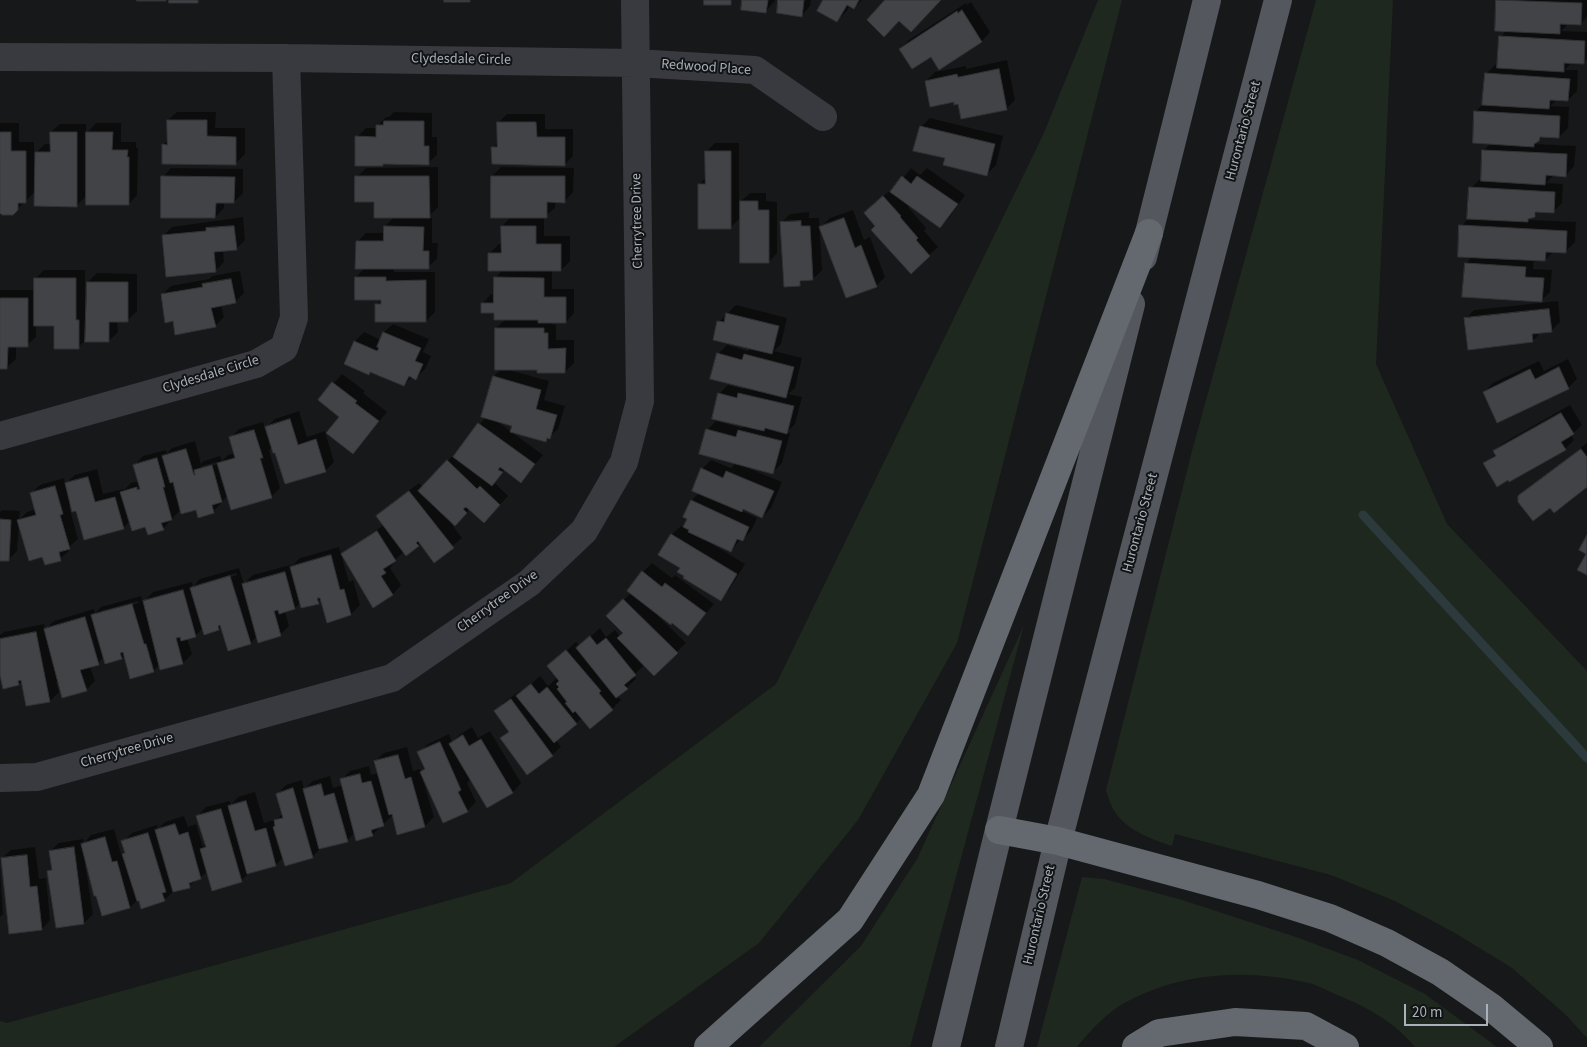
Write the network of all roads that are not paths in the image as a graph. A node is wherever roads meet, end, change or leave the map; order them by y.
1 (635, 0) edge
2 (1207, 0) edge
3 (1278, 0) edge
4 (0, 57) edge
5 (286, 58) junction
6 (635, 63) junction
7 (822, 118) dead end
8 (1149, 233) junction
9 (0, 436) edge
10 (0, 778) edge
11 (999, 830) junction
12 (1058, 841) junction
13 (708, 1047) edge
14 (946, 1047) edge
15 (1009, 1047) edge
16 (1136, 1047) edge
17 (1344, 1047) edge
18 (1538, 1047) edge

1 - 6 street, Cherrytree Drive
2 - 8 main road
3 - 12 main road, Hurontario Street
4 - 5 street, Clydesdale Circle
5 - 6 street, Clydesdale Circle
5 - 9 street, Clydesdale Circle
6 - 7 street, Redwood Place
6 - 10 street, Cherrytree Drive
8 - 11 main road
8 - 13 highway
11 - 12 highway
11 - 14 main road
12 - 15 main road, Hurontario Street
12 - 18 highway
16 - 17 highway

